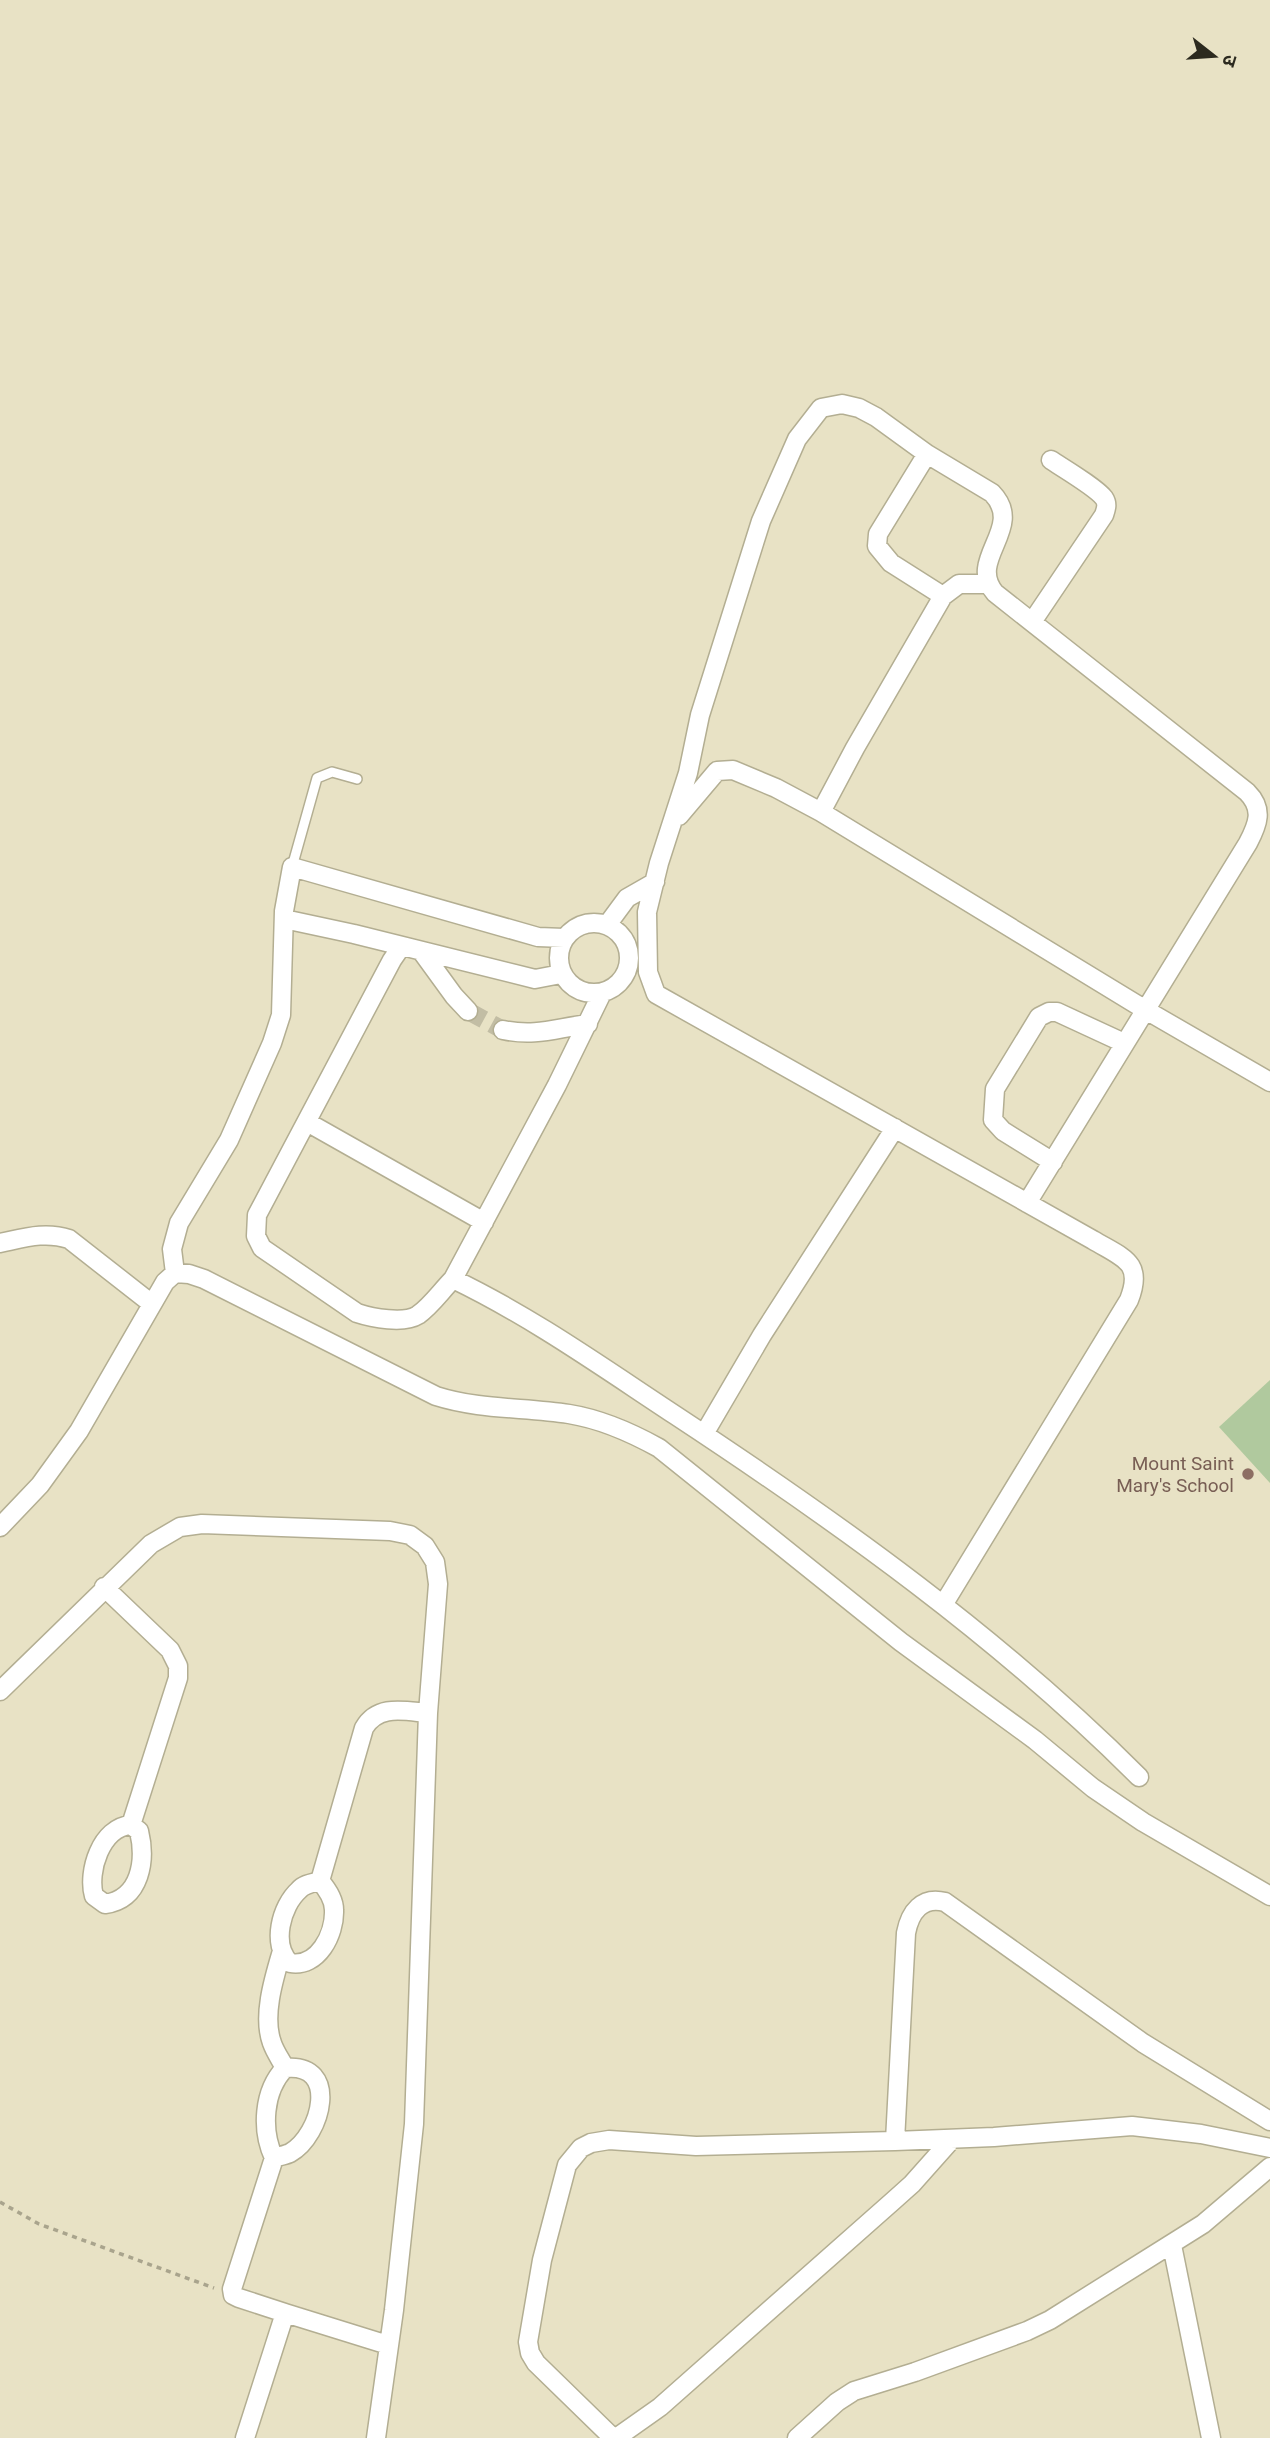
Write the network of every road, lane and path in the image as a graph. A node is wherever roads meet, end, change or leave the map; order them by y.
1 (927, 454) junction
2 (1051, 460) dead end
3 (987, 584) junction
4 (943, 596) junction
5 (1032, 622) junction
6 (357, 779) dead end
7 (821, 812) junction
8 (672, 825) junction
9 (292, 867) junction
10 (655, 882) junction
11 (284, 919) junction
12 (607, 925) junction
13 (564, 938) junction
14 (624, 938) junction
15 (401, 947) junction
16 (647, 947) junction
17 (422, 952) junction
18 (561, 974) junction
19 (625, 976) junction
20 (651, 985) junction
21 (602, 993) junction
22 (1144, 1009) junction
23 (468, 1011) tunnel mouth
24 (587, 1024) junction
25 (503, 1030) tunnel mouth
26 (1124, 1043) junction
27 (1270, 1082) edge
28 (307, 1122) junction
29 (895, 1128) junction
30 (1053, 1162) junction
31 (1027, 1203) junction
32 (484, 1222) junction
33 (0, 1243) edge
34 (175, 1273) junction
35 (453, 1279) junction
36 (152, 1304) junction
37 (704, 1434) junction
38 (0, 1527) edge
39 (104, 1587) junction
40 (943, 1605) junction
41 (0, 1691) edge
42 (428, 1713) junction
43 (1139, 1777) dead end
44 (131, 1825) dead end
45 (320, 1881) junction
46 (1270, 1896) edge
47 (282, 1951) junction
48 (285, 2068) junction
49 (1270, 2121) edge
50 (952, 2139) junction
51 (895, 2141) junction
52 (1270, 2148) edge
53 (274, 2158) junction
54 (1270, 2167) edge
55 (0, 2202) edge
56 (1172, 2245) junction
57 (233, 2295) junction
58 (285, 2313) junction
59 (388, 2345) junction
60 (245, 2438) edge
61 (376, 2438) edge
62 (615, 2438) edge
63 (797, 2438) edge
64 (1211, 2438) edge

1 - 3 street
1 - 4 street
1 - 8 street
2 - 5 street
3 - 4 street
3 - 5 street
4 - 7 street
5 - 22 street
6 - 9 lane
7 - 8 street
7 - 22 street
8 - 10 street
9 - 11 street
9 - 13 street
10 - 12 street
10 - 16 street
11 - 15 street
11 - 34 street
12 - 13 street
12 - 14 street
13 - 18 street
14 - 16 street
14 - 19 street
15 - 17 street
15 - 28 street
16 - 20 street
17 - 18 street
17 - 23 street
18 - 21 street
19 - 20 street
19 - 21 street
20 - 29 street
21 - 24 street
22 - 26 street
22 - 27 street
24 - 25 street
24 - 32 street
26 - 30 street
26 - 30 street
28 - 32 street
28 - 35 street
29 - 31 street
29 - 37 street
30 - 31 street
31 - 40 street
32 - 35 street
33 - 36 street
34 - 36 street
34 - 46 street
35 - 37 street
36 - 38 street
37 - 40 street
39 - 41 street
39 - 42 street
39 - 44 street
40 - 43 street
42 - 45 street
42 - 59 street
45 - 47 street
45 - 47 street
47 - 48 street
48 - 53 street
48 - 53 street
49 - 51 street
50 - 51 street
50 - 52 street
50 - 62 street
51 - 62 street
53 - 57 street
54 - 56 street
55 - 57 path
56 - 63 street
56 - 64 street
57 - 58 street
58 - 59 street
58 - 60 street
59 - 61 street

